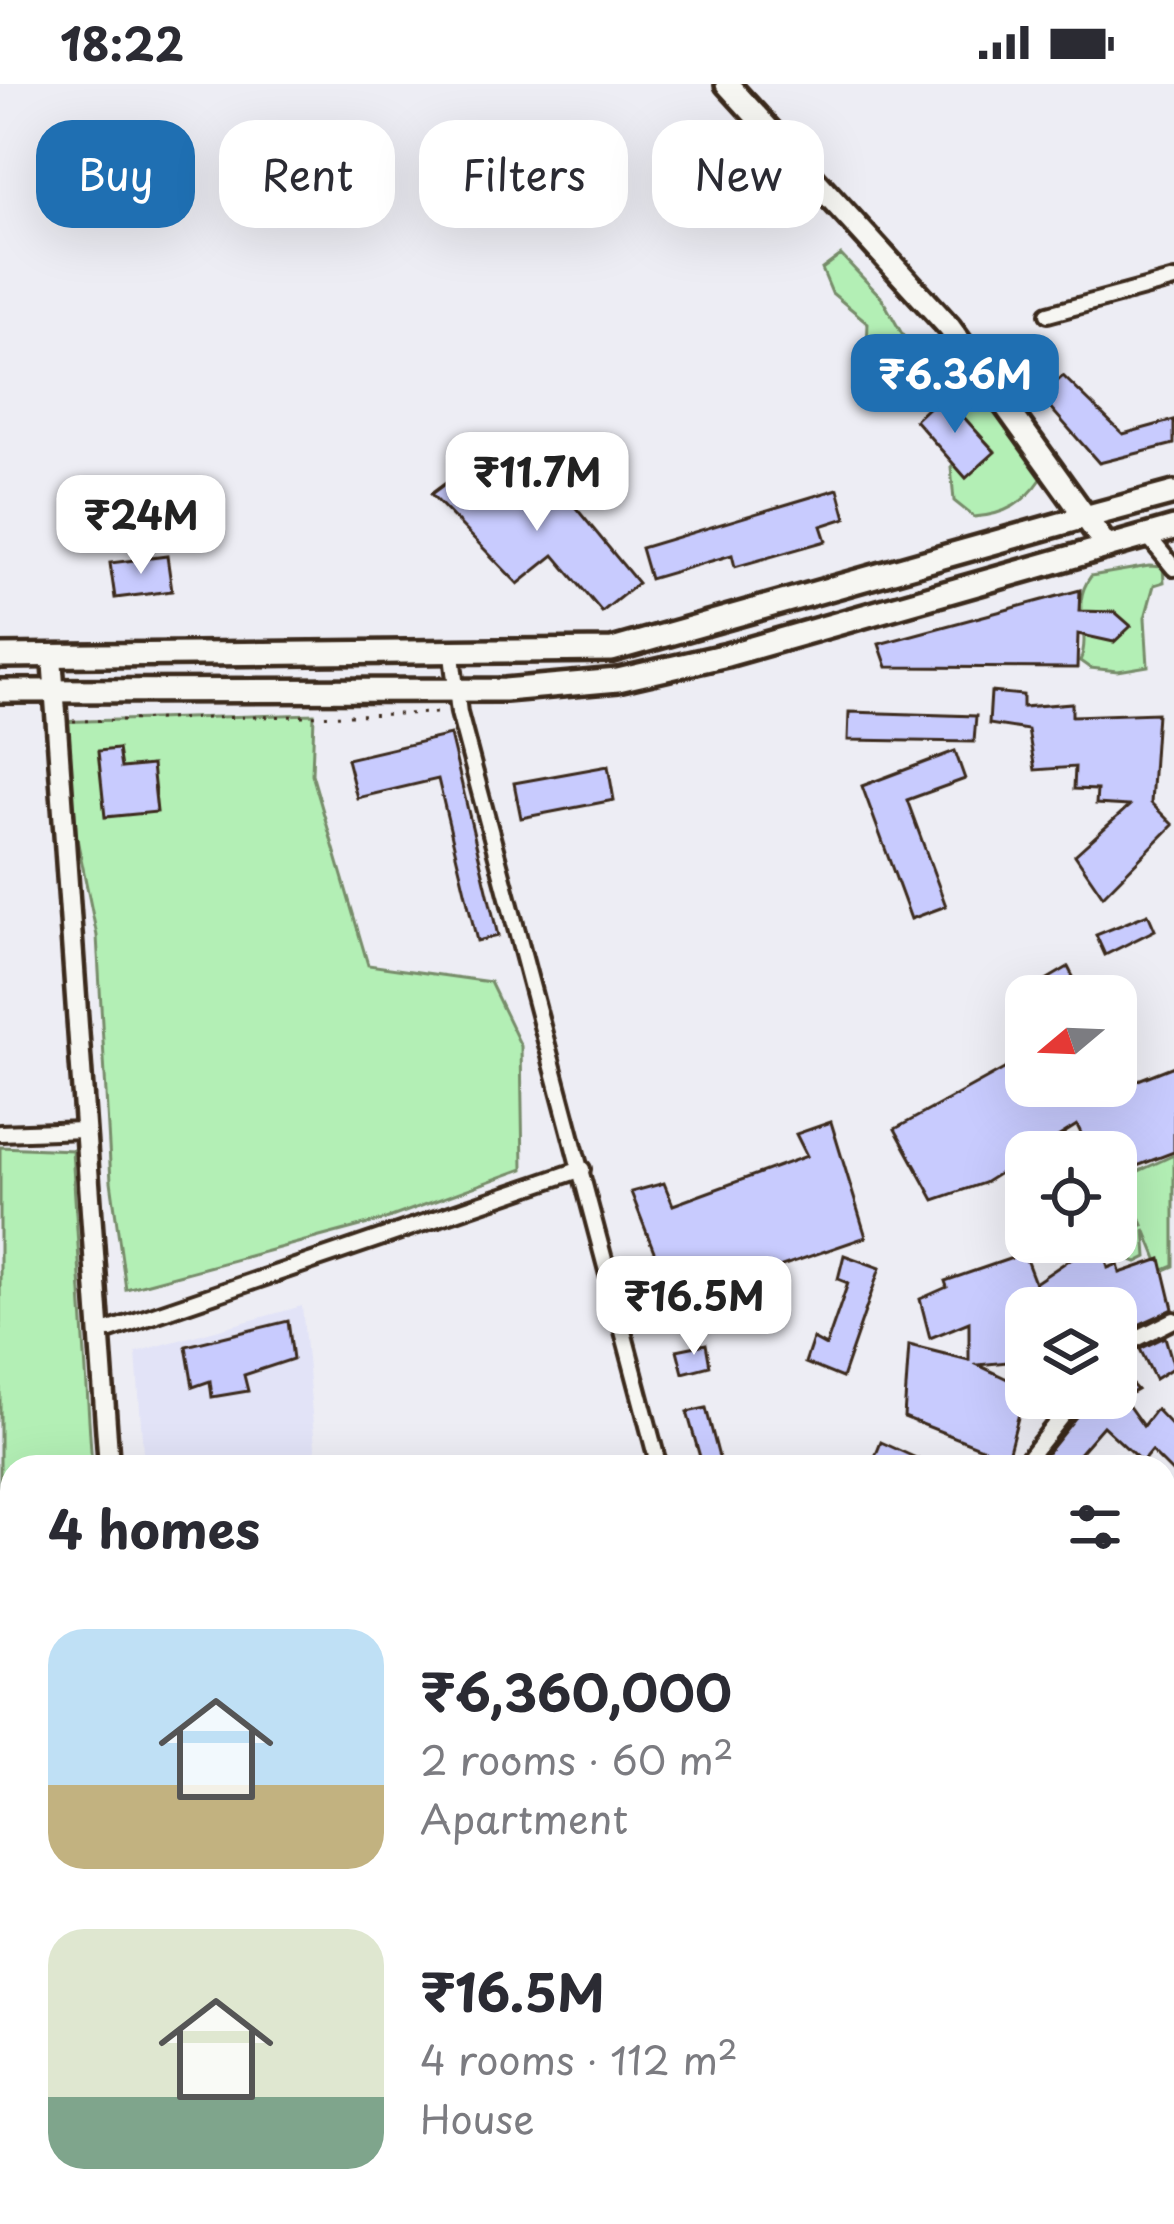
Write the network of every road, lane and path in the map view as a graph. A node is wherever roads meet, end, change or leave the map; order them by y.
1 (727, 84) edge
2 (1174, 280) edge
3 (1048, 314) dead end
4 (1174, 493) edge
5 (1085, 517) junction
6 (1174, 528) edge
7 (1147, 535) junction
8 (1107, 547) junction
9 (1174, 568) edge
10 (612, 650) junction
11 (452, 655) junction
12 (0, 656) edge
13 (52, 656) junction
14 (618, 680) junction
15 (455, 689) junction
16 (0, 691) edge
17 (50, 692) junction
18 (459, 713) junction
19 (53, 722) junction
20 (83, 1130) junction
21 (0, 1133) edge
22 (581, 1169) junction
23 (1174, 1320) edge
24 (110, 1330) dead end
25 (1137, 1338) edge
26 (1059, 1419) edge
27 (108, 1455) edge
28 (656, 1455) edge
29 (1031, 1455) edge

1 - 5 main road
2 - 3 street
4 - 5 main road
5 - 8 main road
5 - 10 main road
6 - 7 main road
7 - 8 main road
7 - 9 street
8 - 14 main road
10 - 11 main road
10 - 14 main road
11 - 13 main road
11 - 15 street
12 - 13 main road
13 - 17 street
14 - 15 main road
15 - 17 main road
15 - 18 street
16 - 17 main road
17 - 19 street
18 - 19 path
18 - 22 street
19 - 20 street
20 - 21 street
20 - 27 street
22 - 24 street
22 - 28 street
23 - 25 street
26 - 29 street

